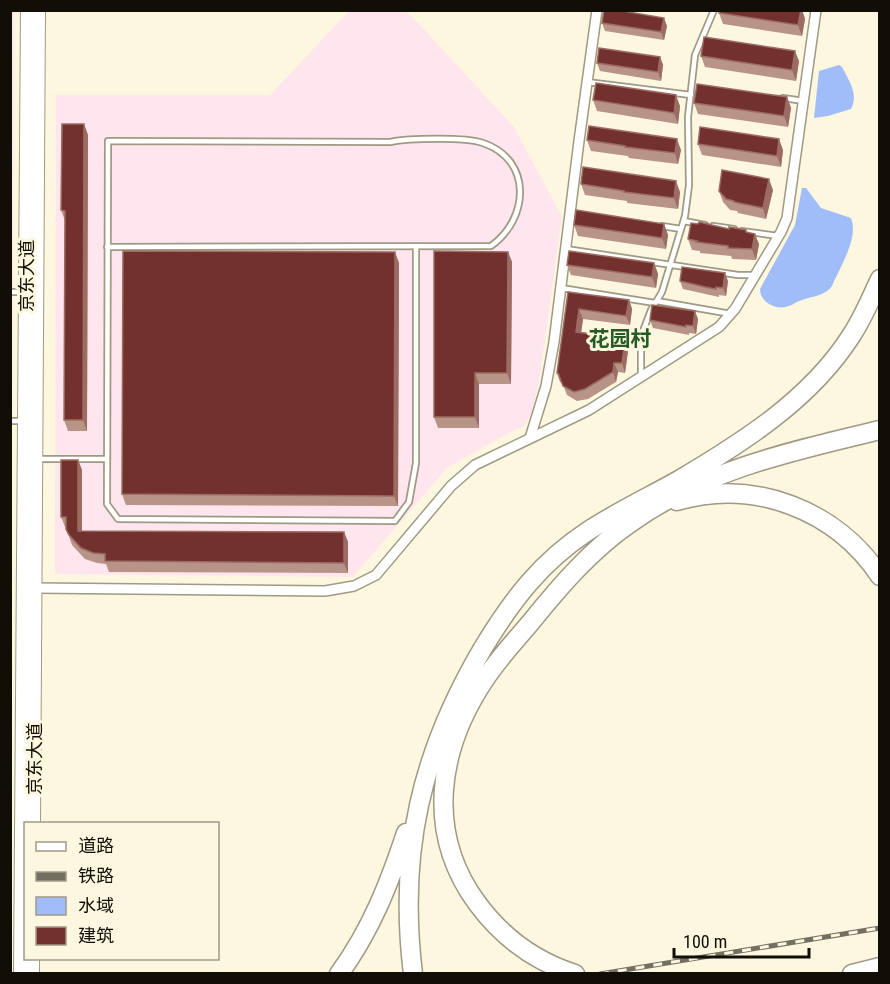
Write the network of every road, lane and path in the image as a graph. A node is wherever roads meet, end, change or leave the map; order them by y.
1 (28, 10) edge
2 (38, 10) edge
3 (597, 10) edge
4 (714, 10) edge
5 (816, 10) edge
6 (587, 82) junction
7 (692, 83) junction
8 (703, 85) edge
9 (691, 95) junction
10 (781, 98) edge
11 (804, 101) junction
12 (570, 212) junction
13 (581, 213) edge
14 (684, 221) junction
15 (659, 225) edge
16 (681, 229) junction
17 (778, 236) junction
18 (416, 246) junction
19 (107, 247) junction
20 (566, 249) junction
21 (670, 265) junction
22 (755, 275) junction
23 (879, 279) edge
24 (561, 288) junction
25 (10, 292) edge
26 (26, 292) junction
27 (656, 302) junction
28 (732, 314) junction
29 (641, 377) junction
30 (10, 421) edge
31 (25, 421) junction
32 (879, 421) edge
33 (879, 430) edge
34 (530, 438) junction
35 (36, 459) junction
36 (107, 459) junction
37 (680, 479) junction
38 (642, 514) junction
39 (879, 576) edge
40 (35, 588) junction
41 (452, 745) junction
42 (425, 777) junction
43 (33, 822) edge
44 (879, 967) edge
45 (21, 974) edge
46 (339, 974) edge
47 (413, 974) edge
48 (423, 974) edge
49 (575, 974) edge
50 (852, 974) edge

1 - 26 main road, 京东大道
2 - 35 main road, 京东大道
3 - 6 street
4 - 7 lane
5 - 11 street
6 - 9 lane
6 - 12 street
7 - 8 lane
7 - 9 lane
9 - 14 lane
10 - 11 lane
11 - 17 street
12 - 13 lane
12 - 20 street
14 - 16 lane
14 - 17 lane
15 - 16 lane
16 - 21 lane
17 - 22 street
18 - 19 lane
18 - 19 lane
18 - 36 lane
19 - 36 lane
20 - 21 lane
20 - 24 street
21 - 22 lane
21 - 27 lane
22 - 28 street
23 - 37 highway
24 - 27 lane
24 - 34 street
25 - 26 lane
26 - 31 main road, 京东大道
27 - 28 lane
27 - 29 lane
28 - 29 street
29 - 34 street
30 - 31 lane
31 - 45 main road, 京东大道
32 - 37 highway
33 - 38 highway
34 - 40 street
35 - 36 lane
35 - 40 main road, 京东大道
37 - 42 highway
38 - 39 highway
38 - 41 highway
40 - 43 main road, 京东大道
41 - 48 highway
41 - 49 highway
42 - 46 highway
42 - 47 highway
44 - 50 highway

